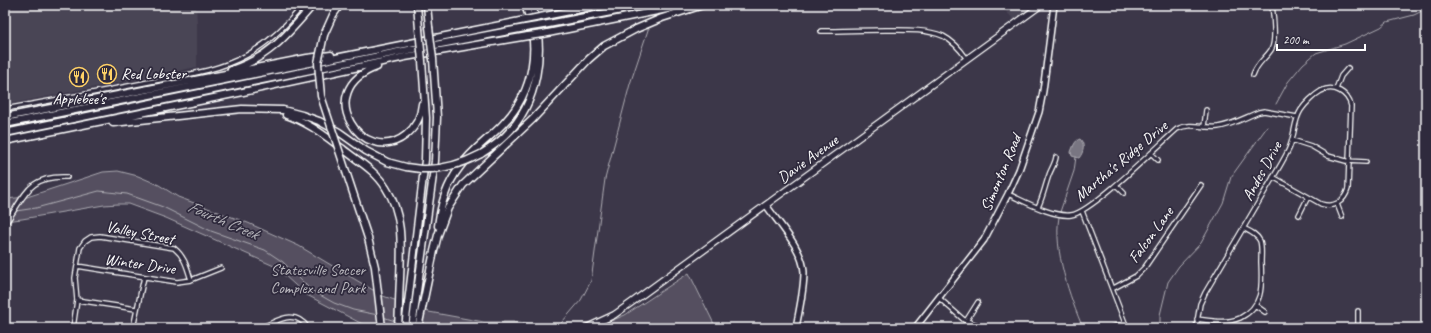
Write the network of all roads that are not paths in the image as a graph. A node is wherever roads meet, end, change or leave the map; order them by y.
1 (303, 5) edge
2 (313, 5) edge
3 (340, 5) edge
4 (417, 5) edge
5 (427, 5) edge
6 (525, 5) edge
7 (532, 5) edge
8 (600, 5) edge
9 (647, 5) edge
10 (687, 5) edge
11 (703, 5) edge
12 (1041, 5) edge
13 (1054, 5) edge
14 (1272, 5) edge
15 (821, 31) dead end
16 (375, 49) junction
17 (405, 57) junction
18 (967, 60) junction
19 (1348, 68) dead end
20 (1253, 75) dead end
21 (208, 78) junction
22 (1336, 89) junction
23 (424, 90) junction
24 (5, 109) edge
25 (261, 110) junction
26 (1206, 110) dead end
27 (5, 117) edge
28 (1297, 117) junction
29 (5, 124) edge
30 (85, 125) junction
31 (1204, 127) junction
32 (5, 133) edge
33 (1292, 140) junction
34 (5, 141) edge
35 (1151, 153) junction
36 (1056, 157) dead end
37 (1158, 160) dead end
38 (1349, 162) junction
39 (1366, 162) dead end
40 (66, 177) dead end
41 (1273, 177) junction
42 (1116, 185) junction
43 (1201, 185) dead end
44 (1124, 193) dead end
45 (1008, 194) junction
46 (1308, 197) junction
47 (1337, 204) junction
48 (766, 205) junction
49 (1038, 207) junction
50 (1082, 212) junction
51 (1299, 215) dead end
52 (1342, 217) dead end
53 (5, 224) edge
54 (1243, 228) junction
55 (433, 255) junction
56 (77, 266) junction
57 (221, 268) dead end
58 (144, 277) junction
59 (192, 280) junction
60 (1112, 289) junction
61 (939, 298) junction
62 (77, 300) junction
63 (978, 302) dead end
64 (1255, 305) junction
65 (136, 309) junction
66 (1358, 311) dead end
67 (1265, 312) dead end
68 (1197, 319) junction
69 (966, 321) junction
70 (1125, 323) junction
71 (268, 327) edge
72 (73, 328) edge
73 (133, 328) edge
74 (260, 328) edge
75 (308, 328) edge
76 (382, 328) edge
77 (398, 328) edge
78 (405, 328) edge
79 (412, 328) edge
80 (418, 328) edge
81 (586, 328) edge
82 (796, 328) edge
83 (915, 328) edge
84 (986, 328) edge
85 (1110, 328) edge
86 (1127, 328) edge
87 (1196, 328) edge
88 (1358, 328) edge

1 - 24 street
2 - 21 highway
3 - 76 highway, bridge
4 - 23 highway, bridge
5 - 79 highway, bridge
6 - 55 highway
7 - 25 highway, bridge
8 - 16 highway, bridge
9 - 32 highway, bridge
10 - 17 highway, bridge
11 - 55 highway
12 - 18 main road, Davie Avenue
13 - 45 street, Simonton Road
14 - 20 street
15 - 18 street
16 - 21 highway
16 - 29 highway
17 - 23 highway
17 - 30 highway
18 - 48 main road, Davie Avenue
19 - 22 street
21 - 27 highway
22 - 28 street, Andes Drive
22 - 38 street
23 - 78 highway
25 - 30 highway
25 - 77 highway
26 - 31 street
28 - 31 street, Martha's Ridge Drive
28 - 33 street, Andes Drive
30 - 34 highway
31 - 35 street, Martha's Ridge Drive
33 - 38 street
33 - 41 street, Andes Drive
35 - 37 street
35 - 42 street, Martha's Ridge Drive
36 - 49 street
38 - 39 street
38 - 47 street
40 - 53 street
41 - 46 street
41 - 54 street, Andes Drive
42 - 44 street
42 - 50 street, Martha's Ridge Drive
43 - 60 street, Falcon Lane
45 - 49 street, Martha's Ridge Drive
45 - 61 street, Simonton Road
46 - 47 street
46 - 51 street
47 - 52 street
48 - 81 main road, Davie Avenue
48 - 82 street
49 - 50 street, Martha's Ridge Drive
50 - 60 street
54 - 64 street
54 - 68 street, Andes Drive
55 - 80 highway
56 - 58 street, Winter Drive
56 - 59 street, Valley Street
56 - 62 street, Valley Street
57 - 59 street, Winter Drive
58 - 59 street, Winter Drive
58 - 65 street
60 - 70 street
61 - 69 street
61 - 83 street, Simonton Road
62 - 65 street
62 - 72 street, Valley Street
63 - 69 street
64 - 67 street
64 - 68 street
65 - 73 street
66 - 88 street
68 - 87 street, Andes Drive
69 - 84 street
70 - 85 street
70 - 86 street
71 - 74 street
71 - 75 street

